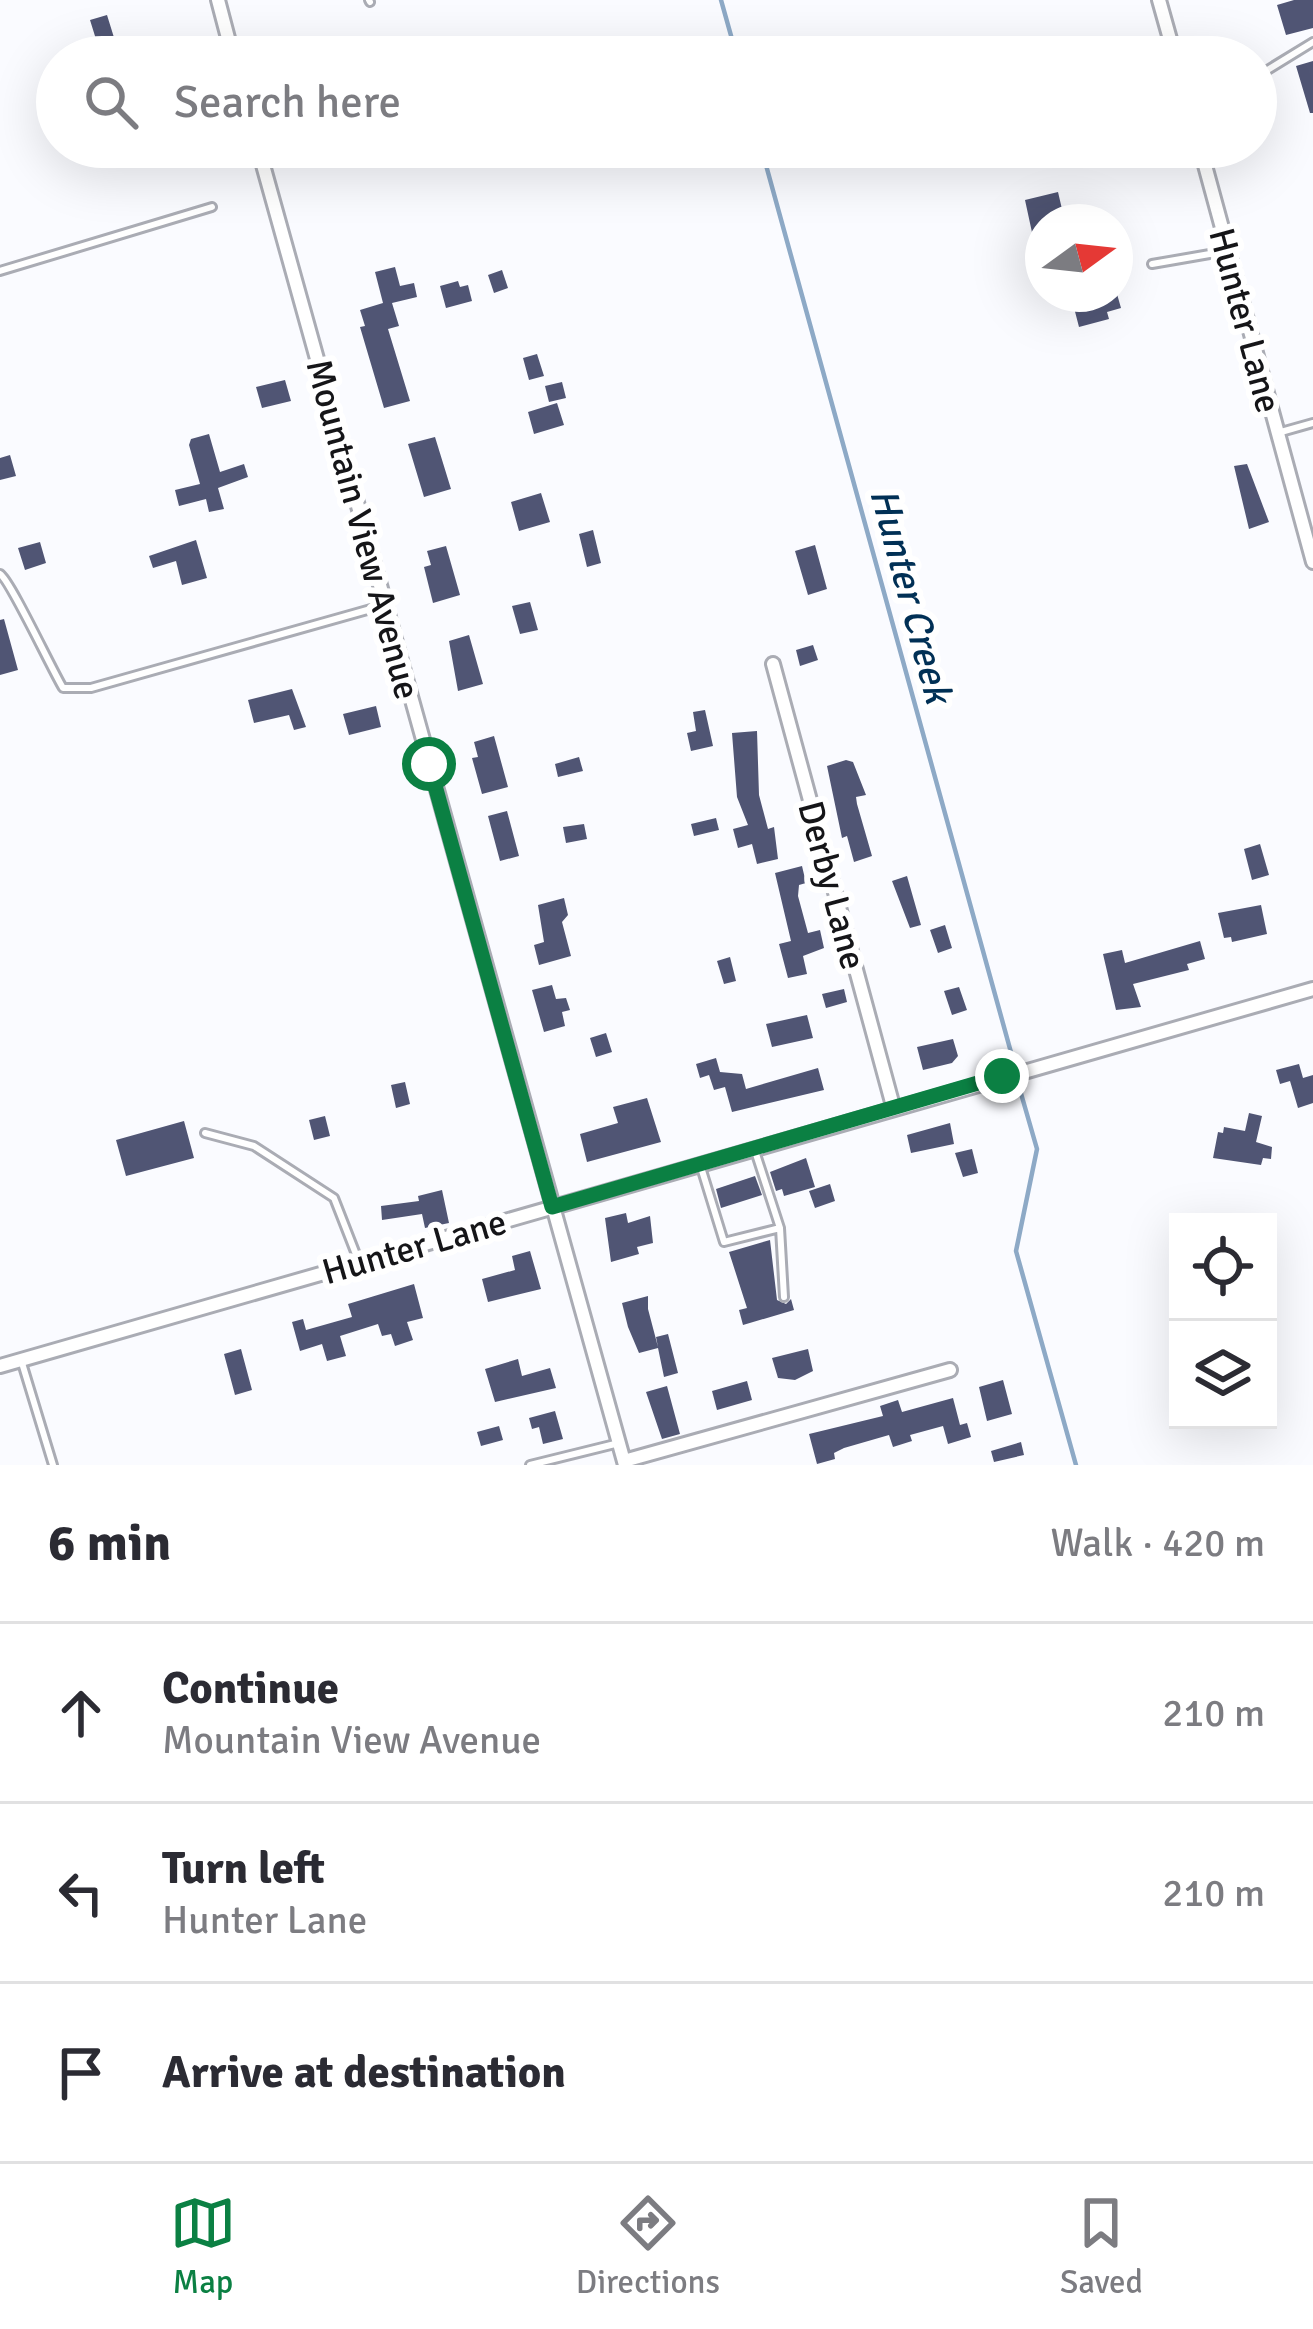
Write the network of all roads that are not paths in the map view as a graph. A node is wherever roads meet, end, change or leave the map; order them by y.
1 (218, 0) edge
2 (1159, 0) edge
3 (227, 36) edge
4 (1169, 36) edge
5 (1313, 42) edge
6 (1277, 63) edge
7 (264, 168) edge
8 (1205, 168) edge
9 (212, 207) dead end
10 (1227, 251) junction
11 (1152, 264) dead end
12 (0, 271) edge
13 (1313, 423) edge
14 (1277, 433) junction
15 (1313, 562) edge
16 (0, 574) edge
17 (385, 605) junction
18 (773, 664) dead end
19 (1313, 989) edge
20 (893, 1106) junction
21 (205, 1133) dead end
22 (754, 1147) junction
23 (699, 1163) junction
24 (552, 1207) junction
25 (780, 1228) junction
26 (359, 1262) junction
27 (784, 1297) dead end
28 (21, 1359) junction
29 (0, 1366) edge
30 (950, 1370) dead end
31 (619, 1443) junction
32 (624, 1463) edge
33 (52, 1465) edge
34 (530, 1465) edge

1 - 3 street
2 - 4 street
5 - 6 lane
7 - 17 street, Mountain View Avenue
8 - 10 street, Hunter Lane
9 - 12 lane
10 - 11 lane
10 - 14 street, Hunter Lane
13 - 14 lane
14 - 15 street, Hunter Lane
16 - 17 lane
17 - 24 street, Mountain View Avenue
18 - 20 street, Derby Lane
19 - 20 street, Hunter Lane
20 - 22 street, Hunter Lane
21 - 26 lane
22 - 23 street, Hunter Lane
22 - 25 lane
23 - 24 street, Hunter Lane
23 - 25 lane
24 - 26 street, Hunter Lane
24 - 31 street, Mountain View Avenue
25 - 27 lane
26 - 28 street, Hunter Lane
28 - 29 street, Hunter Lane
28 - 33 lane
30 - 32 street
31 - 32 street, Mountain View Avenue
31 - 34 lane

